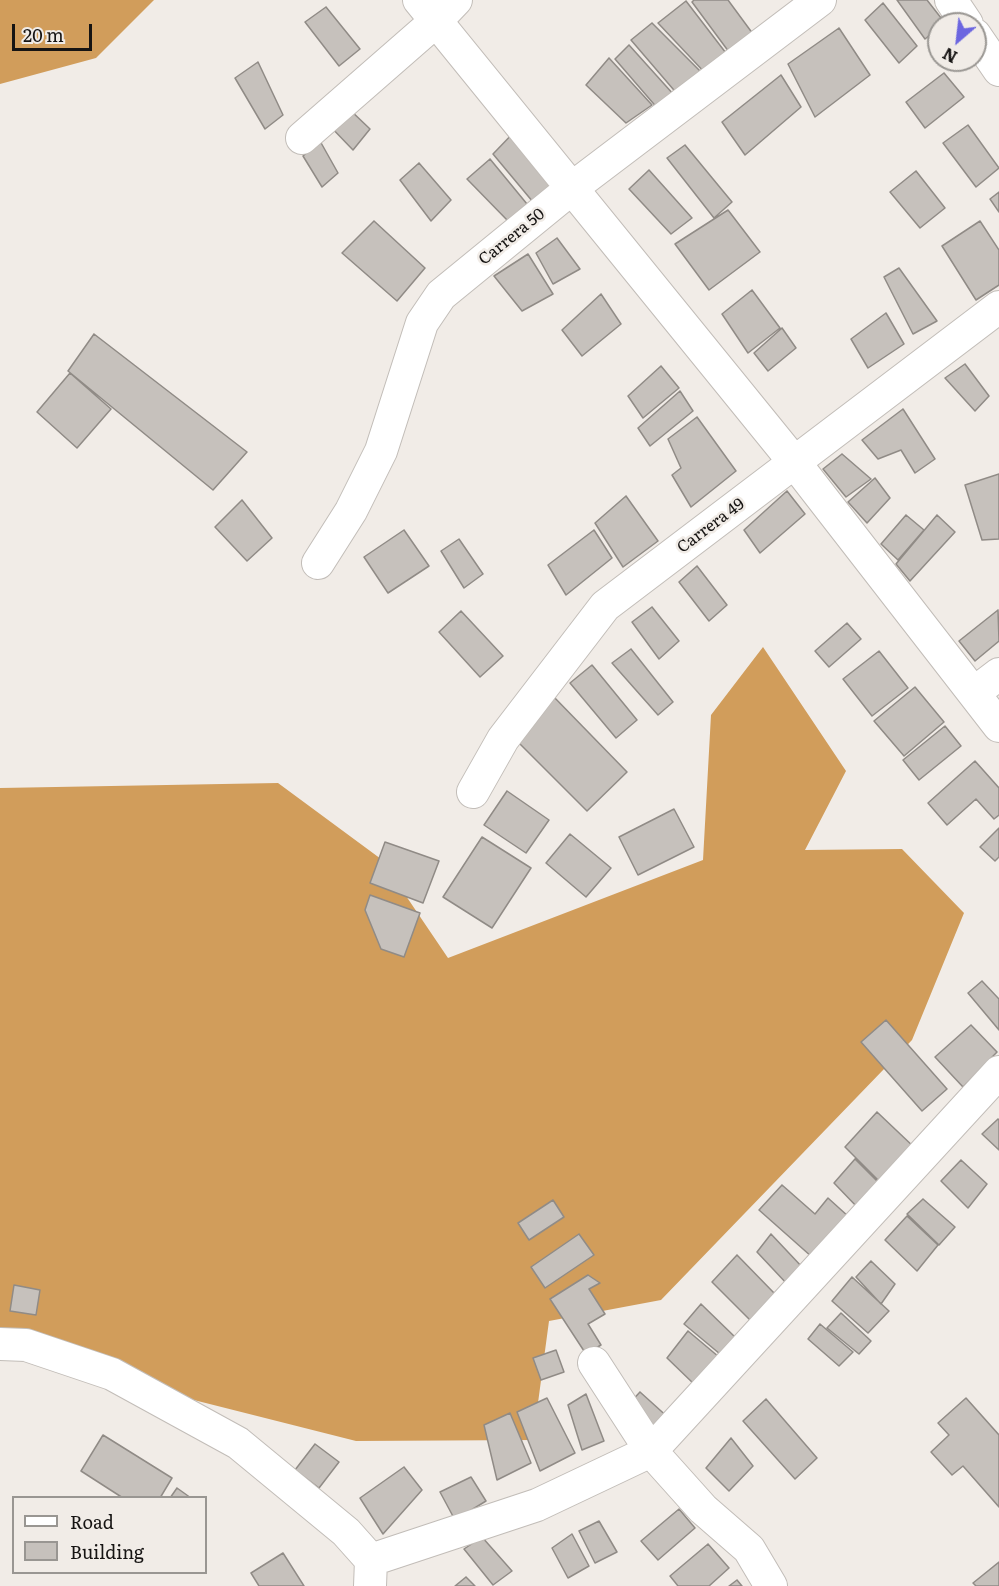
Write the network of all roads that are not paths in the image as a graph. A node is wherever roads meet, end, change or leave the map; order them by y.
1 (820, 0) edge
2 (437, 7) edge
3 (987, 52) edge
4 (999, 70) edge
5 (302, 138) dead end
6 (572, 188) junction
7 (999, 308) edge
8 (795, 463) junction
9 (318, 563) dead end
10 (999, 674) edge
11 (974, 693) junction
12 (999, 726) edge
13 (472, 792) dead end
14 (999, 1072) edge
15 (0, 1344) edge
16 (594, 1363) dead end
17 (651, 1451) junction
18 (371, 1573) edge
19 (771, 1586) edge

1 - 6 street, Carrera 50
2 - 5 street
2 - 6 street
3 - 4 street
6 - 8 street
6 - 9 street, Carrera 50
7 - 8 street, Carrera 49
8 - 11 street
8 - 13 street, Carrera 49
10 - 11 street
11 - 12 street
14 - 17 street
15 - 18 street
16 - 17 street
17 - 18 street
17 - 19 street

